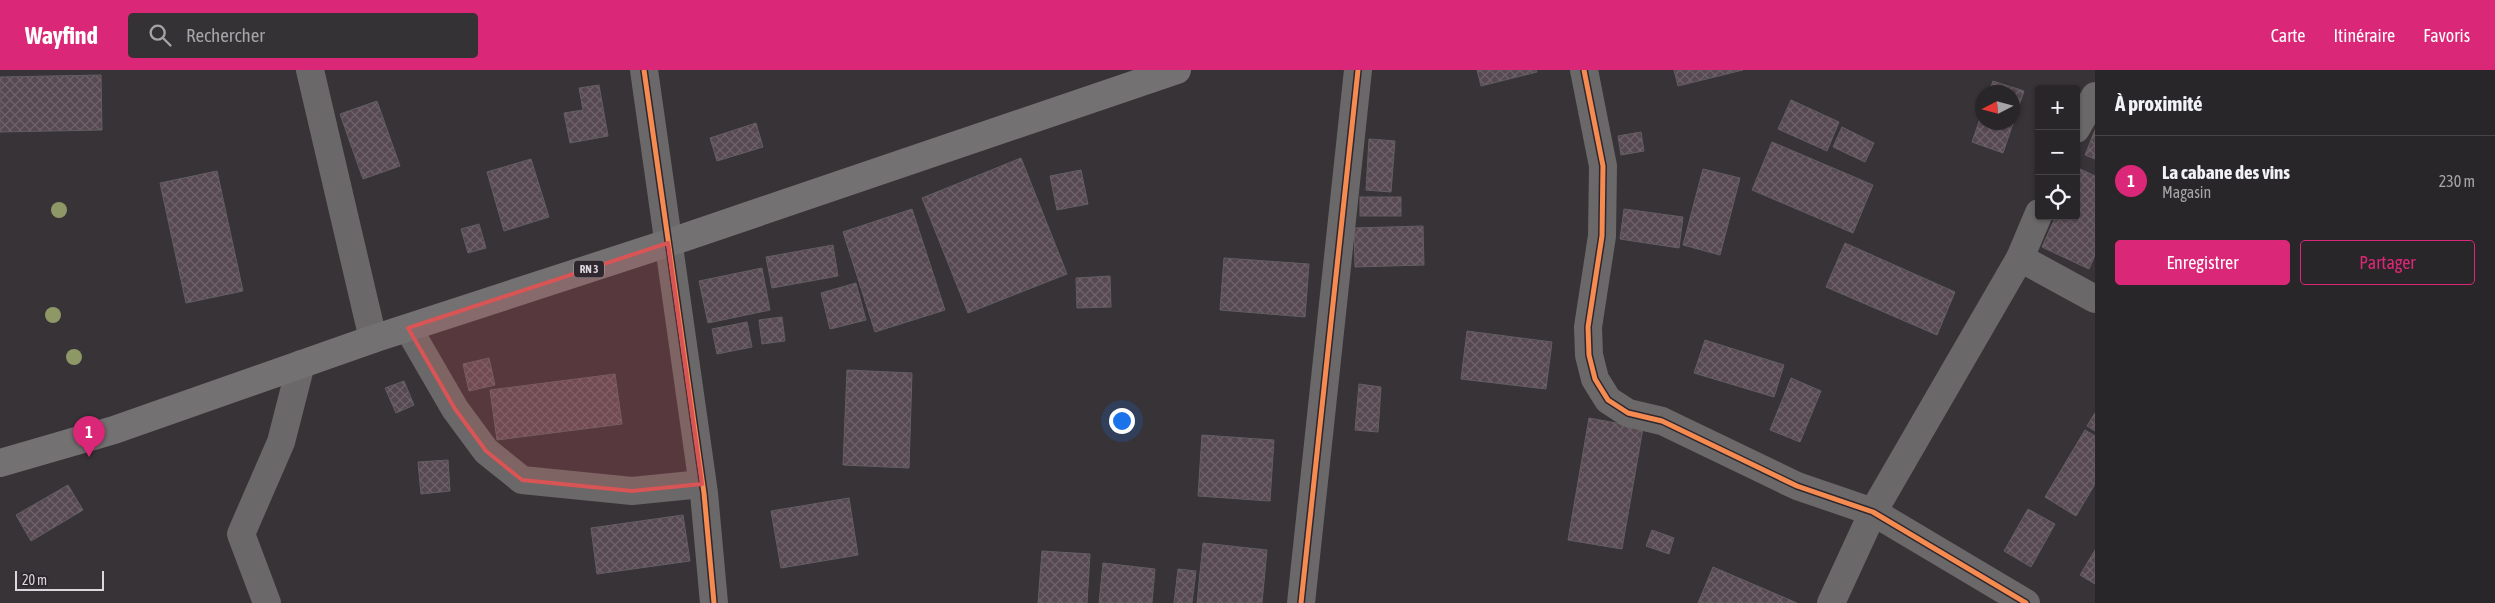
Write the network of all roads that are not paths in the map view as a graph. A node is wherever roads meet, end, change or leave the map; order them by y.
1 (310, 70) edge
2 (644, 70) edge
3 (1178, 70) edge
4 (1358, 70) edge
5 (1584, 70) edge
6 (2095, 96) edge
7 (2080, 122) edge
8 (2036, 220) edge
9 (668, 243) junction
10 (2020, 258) junction
11 (2095, 299) edge
12 (408, 328) junction
13 (373, 339) junction
14 (301, 364) junction
15 (0, 463) edge
16 (702, 484) junction
17 (1873, 512) junction
18 (267, 603) edge
19 (714, 603) edge
20 (1301, 603) edge
21 (1831, 603) edge
22 (2026, 603) edge

1 - 13 street
2 - 9 street
3 - 9 main road, RN 3
4 - 20 street
5 - 17 street
6 - 7 street
8 - 10 street
9 - 12 main road, RN 3
9 - 16 street
10 - 11 street
10 - 17 street
12 - 13 main road, RN 3
12 - 16 street
13 - 14 main road, RN 3
14 - 15 main road, RN 3
14 - 18 street
16 - 19 street
17 - 21 street
17 - 22 street

